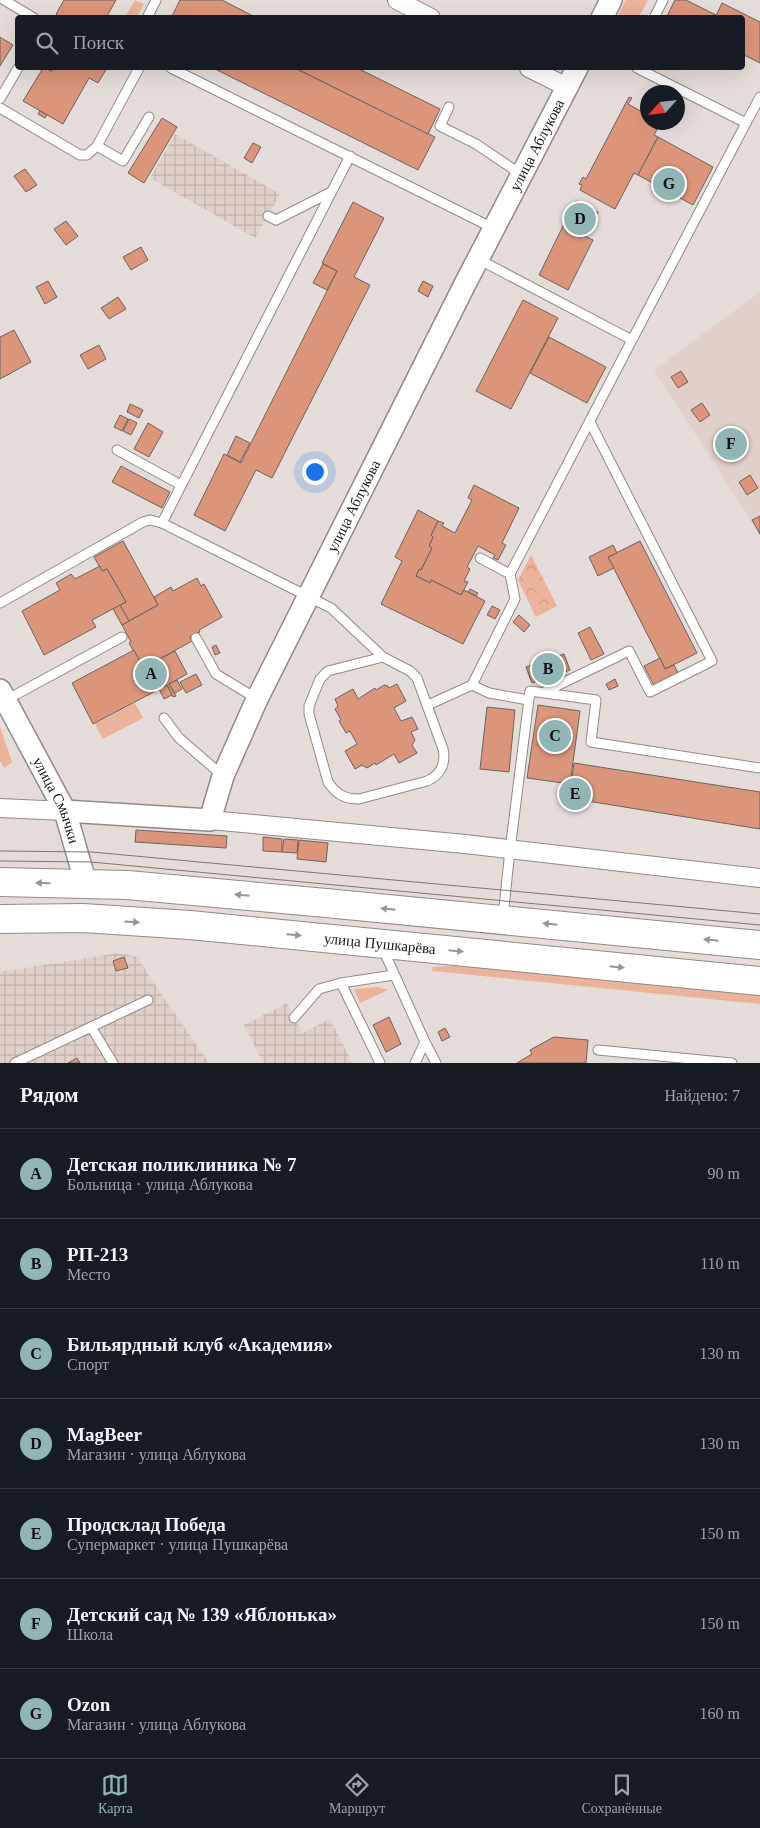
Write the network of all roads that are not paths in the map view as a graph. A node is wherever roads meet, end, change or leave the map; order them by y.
1 (4, 0) edge
2 (156, 0) edge
3 (397, 0) edge
4 (663, 0) edge
5 (29, 15) edge
6 (148, 15) edge
7 (425, 15) edge
8 (656, 15) edge
9 (17, 70) edge
10 (138, 70) edge
11 (175, 70) edge
12 (534, 70) edge
13 (576, 70) edge
14 (641, 70) edge
15 (567, 87) junction
16 (760, 97) edge
17 (0, 98) edge
18 (450, 107) dead end
19 (0, 108) edge
20 (150, 117) dead end
21 (746, 123) junction
22 (97, 146) junction
23 (350, 156) junction
24 (522, 175) junction
25 (332, 192) junction
26 (268, 216) dead end
27 (494, 229) junction
28 (478, 259) junction
29 (632, 340) junction
30 (590, 422) junction
31 (117, 450) dead end
32 (181, 485) junction
33 (162, 524) junction
34 (480, 558) dead end
35 (510, 574) junction
36 (308, 596) junction
37 (0, 602) edge
38 (122, 637) dead end
39 (196, 638) dead end
40 (383, 657) junction
41 (472, 686) junction
42 (544, 692) junction
43 (3, 695) edge
44 (258, 699) junction
45 (528, 700) junction
46 (428, 705) junction
47 (164, 718) dead end
48 (760, 768) edge
49 (223, 776) junction
50 (0, 808) edge
51 (65, 811) junction
52 (210, 820) junction
53 (510, 850) junction
54 (760, 878) edge
55 (0, 882) edge
56 (86, 884) junction
57 (83, 918) junction
58 (0, 919) edge
59 (503, 920) junction
60 (380, 943) junction
61 (760, 945) edge
62 (394, 975) junction
63 (760, 981) edge
64 (341, 983) junction
65 (148, 1000) dead end
66 (294, 1018) dead end
67 (92, 1027) junction
68 (425, 1042) junction
69 (598, 1050) dead end
70 (15, 1063) edge
71 (113, 1063) edge
72 (380, 1063) edge
73 (415, 1063) edge
74 (436, 1063) edge
75 (732, 1063) edge

1 - 5 lane
2 - 6 lane
3 - 7 street
4 - 8 lane
9 - 17 lane
10 - 22 lane
11 - 23 lane
12 - 15 street
13 - 15 street, улица Аблукова
14 - 21 lane
15 - 24 street, улица Аблукова
16 - 21 lane
18 - 24 lane
19 - 22 lane
20 - 22 lane
21 - 29 lane
23 - 25 lane
23 - 27 lane
24 - 27 street, улица Аблукова
25 - 26 lane
25 - 32 lane
27 - 28 street, улица Аблукова
28 - 29 lane
28 - 36 street, улица Аблукова
29 - 30 lane
30 - 35 lane
30 - 42 lane
31 - 32 lane
32 - 33 lane
33 - 36 lane
33 - 37 lane
34 - 35 lane
35 - 41 lane
36 - 40 lane
36 - 44 street, улица Аблукова
38 - 43 lane
39 - 44 lane
40 - 46 lane
40 - 46 lane
41 - 45 lane
41 - 46 lane
42 - 45 lane
42 - 48 lane
43 - 51 street, улица Смычки
44 - 49 street, улица Аблукова
45 - 53 lane
47 - 49 lane
49 - 52 street, улица Аблукова
50 - 51 street
51 - 52 street
51 - 56 street, улица Смычки
52 - 53 street
53 - 54 street
53 - 59 lane
56 -> 55 main road
56 - 57 main road, улица Смычки
59 -> 56 main road
57 - 58 main road, улица Пушкарёва
57 -> 60 main road, улица Пушкарёва
61 -> 59 main road
60 - 62 lane
60 -> 63 main road, улица Пушкарёва
62 - 64 lane
62 - 68 lane
64 - 66 lane
64 - 72 lane
65 - 67 lane
67 - 70 lane
67 - 71 lane
68 - 73 lane
68 - 74 lane
69 - 75 lane

